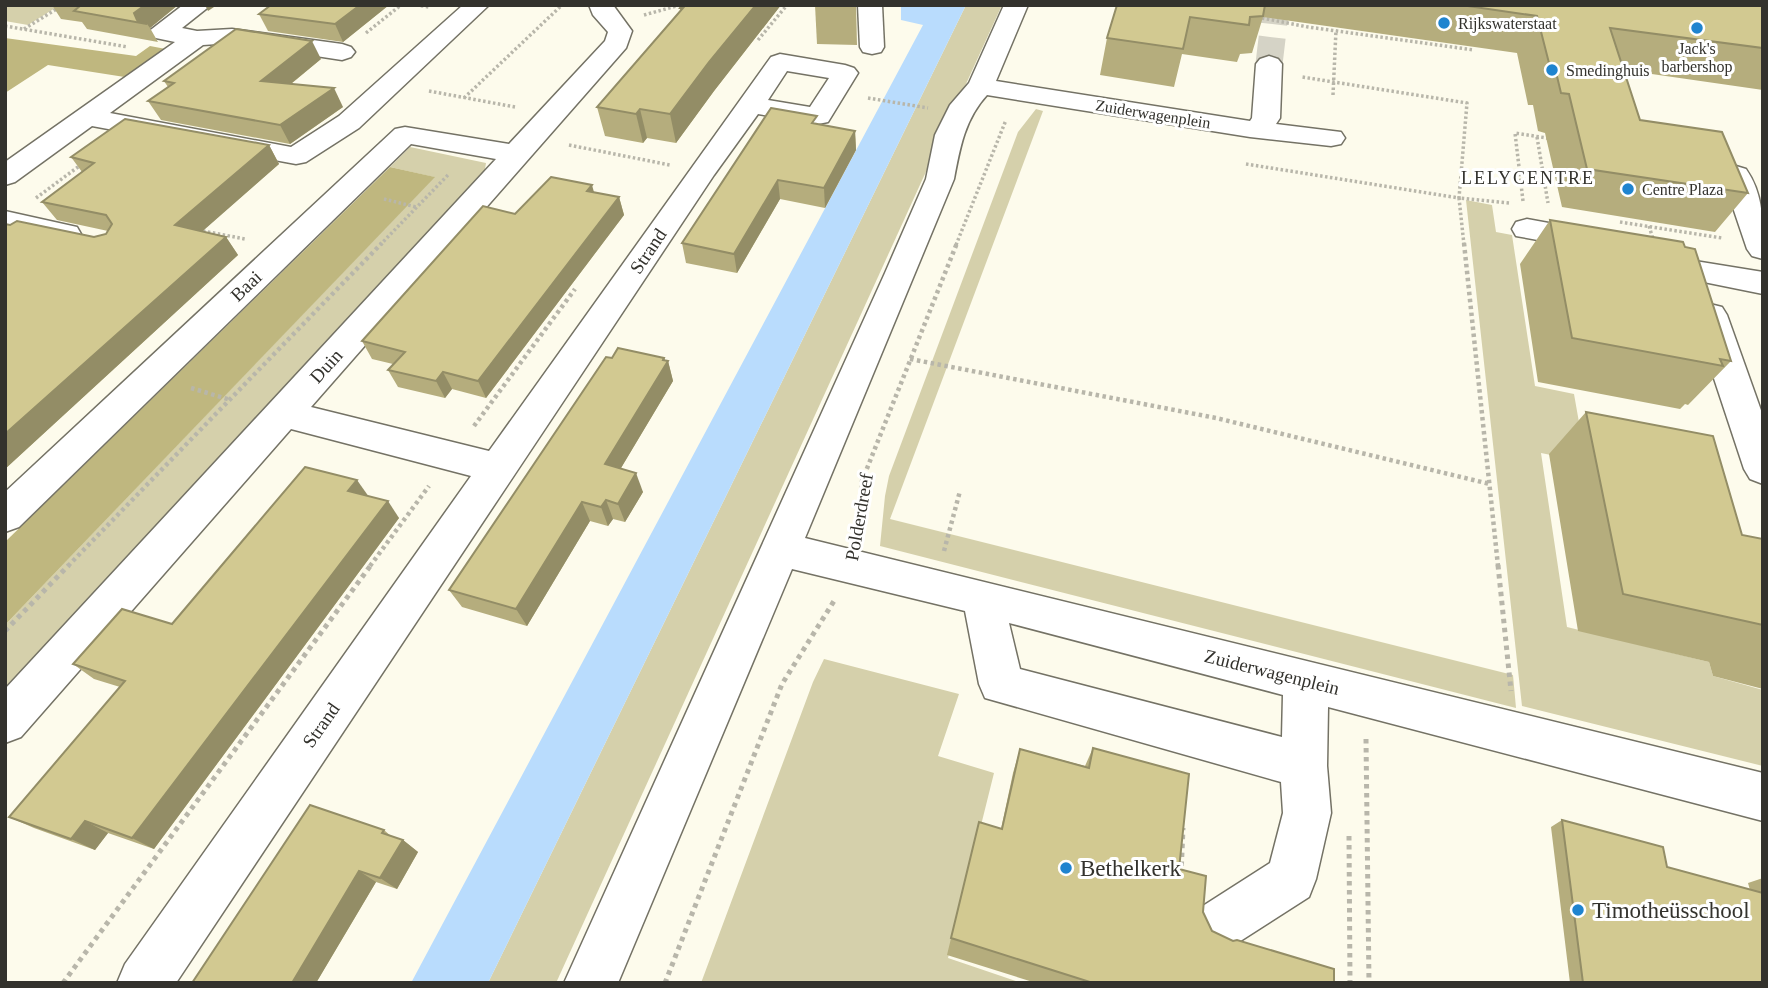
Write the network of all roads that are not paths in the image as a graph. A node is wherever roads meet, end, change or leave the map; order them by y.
1 (199, 5) edge
2 (477, 5) edge
3 (601, 5) edge
4 (870, 5) edge
5 (1016, 5) edge
6 (197, 38) junction
7 (872, 47) dead end
8 (342, 52) road end
9 (1270, 68) tunnel mouth
10 (981, 86) junction
11 (751, 105) junction
12 (86, 117) junction
13 (1251, 129) junction
14 (1331, 138) dead end
15 (523, 146) junction
16 (1736, 175) edge
17 (5, 176) edge
18 (5, 220) edge
19 (1539, 220) road end
20 (1615, 232) edge
21 (1664, 233) road end
22 (96, 241) edge
23 (1762, 247) edge
24 (1695, 271) junction
25 (1763, 283) edge
26 (284, 414) junction
27 (499, 468) junction
28 (1763, 469) edge
29 (5, 516) edge
30 (780, 549) junction
31 (983, 598) junction
32 (1307, 681) junction
33 (5, 722) edge
34 (1304, 765) junction
35 (1763, 797) edge
36 (1213, 929) edge
37 (144, 983) edge
38 (591, 983) edge

1 - 6 street
2 - 12 street
3 - 15 street, Duin
4 - 7 street
5 - 10 street
6 - 8 street
6 - 12 street
9 - 13 street
10 - 13 street, Zuiderwagenplein
10 - 30 street
11 - 11 street, Strand
11 - 27 street, Strand
12 - 17 street
13 - 14 street, Zuiderwagenplein
15 - 26 street, Duin
15 - 29 street, Baai
16 - 23 street
18 - 22 street
19 - 20 street
21 - 24 street
24 - 25 street
24 - 28 street
26 - 27 street
26 - 33 street, Duin
27 - 37 street, Strand
30 - 31 street, Zuiderwagenplein
30 - 38 street
31 - 32 street, Zuiderwagenplein
31 - 34 street
32 - 34 street
32 - 35 street, Zuiderwagenplein
34 - 36 street

